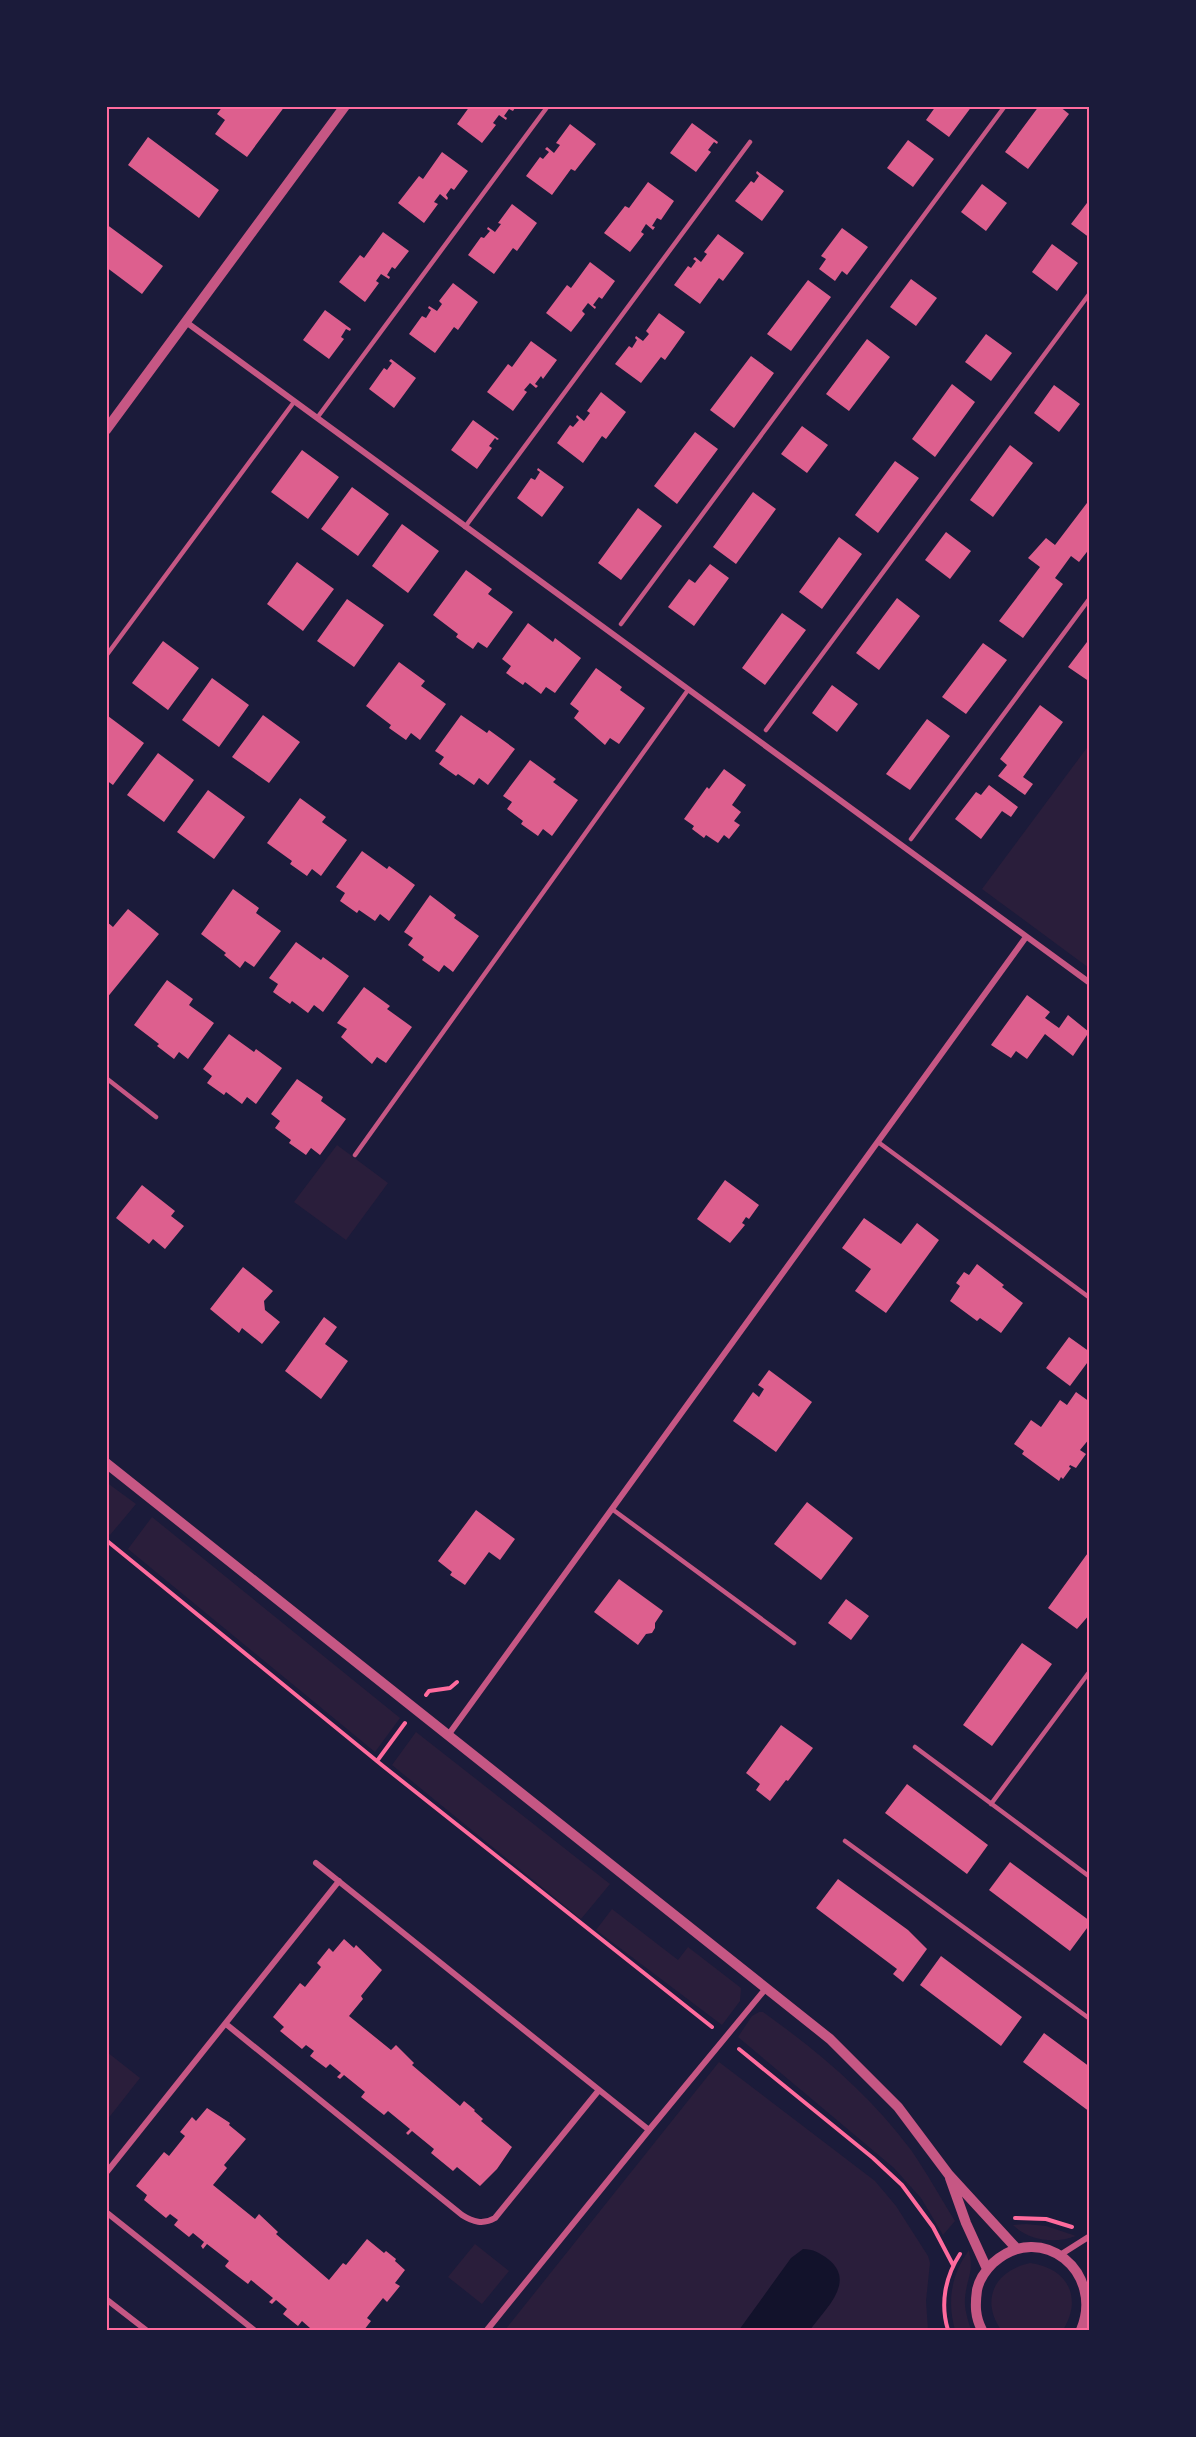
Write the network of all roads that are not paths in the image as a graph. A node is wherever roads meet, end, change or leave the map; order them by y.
1 (345, 106) edge
2 (548, 106) edge
3 (1005, 106) edge
4 (750, 142) dead end
5 (1089, 292) edge
6 (186, 322) junction
7 (294, 402) junction
8 (316, 418) junction
9 (106, 430) edge
10 (465, 527) junction
11 (1089, 598) edge
12 (621, 624) dead end
13 (106, 656) edge
14 (688, 690) junction
15 (766, 730) dead end
16 (911, 839) dead end
17 (1026, 937) junction
18 (1089, 983) edge
19 (106, 1078) edge
20 (156, 1117) dead end
21 (878, 1142) junction
22 (355, 1155) dead end
23 (1089, 1298) edge
24 (106, 1463) edge
25 (612, 1509) junction
26 (794, 1643) dead end
27 (1089, 1671) edge
28 (449, 1734) junction
29 (915, 1747) dead end
30 (991, 1804) junction
31 (845, 1841) dead end
32 (316, 1863) dead end
33 (1089, 1877) edge
34 (339, 1881) junction
35 (767, 1986) junction
36 (1089, 2019) edge
37 (226, 2024) junction
38 (599, 2090) junction
39 (649, 2130) junction
40 (106, 2173) edge
41 (949, 2175) junction
42 (106, 2212) edge
43 (1089, 2236) edge
44 (1017, 2249) junction
45 (1060, 2255) junction
46 (987, 2269) junction
47 (1087, 2281) edge
48 (106, 2299) edge
49 (1088, 2321) edge
50 (146, 2331) edge
51 (254, 2331) edge
52 (487, 2331) edge
53 (982, 2331) edge
54 (1081, 2331) edge

1 - 6 street
2 - 8 lane
3 - 12 lane
4 - 10 lane
5 - 15 lane
6 - 7 street
6 - 9 street
7 - 8 street
7 - 13 lane
8 - 10 street
10 - 14 street
11 - 16 lane
14 - 17 street
14 - 22 lane
17 - 18 street
17 - 21 street
19 - 20 lane
21 - 23 lane
21 - 25 street
24 - 28 street
25 - 26 lane
25 - 28 street
27 - 30 lane
28 - 35 street
29 - 30 lane
30 - 33 lane
31 - 36 lane
32 - 34 street
34 - 37 street
34 - 38 street
35 - 39 street
35 - 41 street
37 - 38 street
37 - 40 street
38 - 39 street
39 - 52 street
41 - 44 street
41 - 46 street
42 - 51 street
43 - 45 street
44 - 45 street
44 - 46 street
45 - 47 street
46 - 53 street
47 - 49 street
48 - 50 street
49 - 54 street

